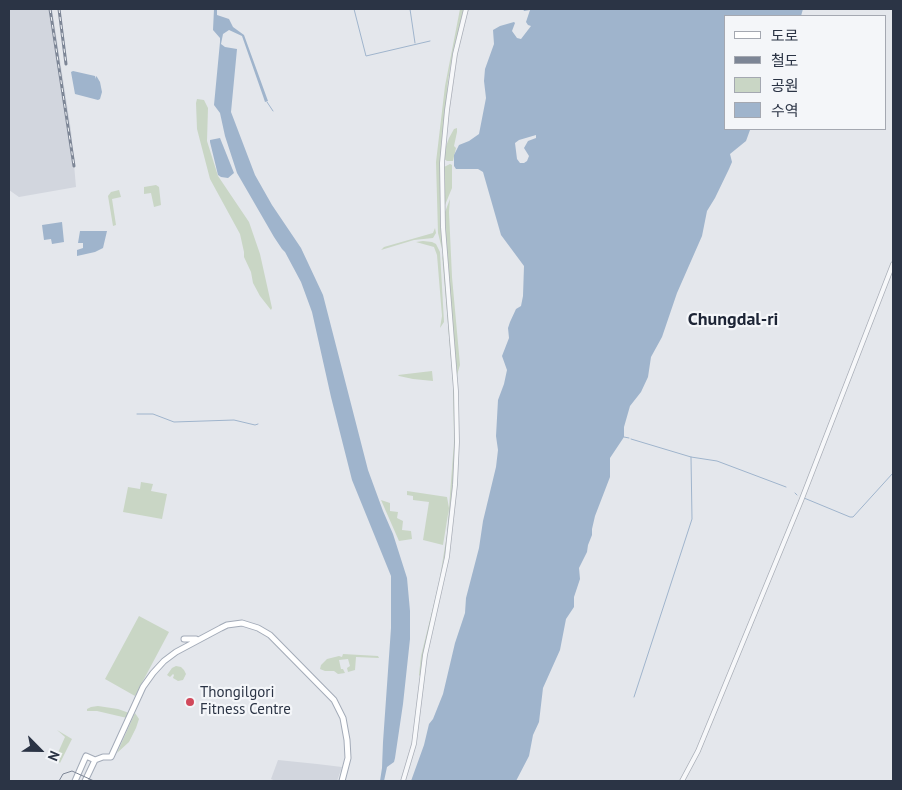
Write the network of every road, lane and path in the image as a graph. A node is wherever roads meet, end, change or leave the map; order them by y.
1 (466, 9) edge
2 (893, 264) edge
3 (201, 638) junction
4 (184, 639) dead end
5 (95, 760) junction
6 (75, 781) edge
7 (85, 781) edge
8 (342, 781) edge
9 (402, 781) edge
10 (682, 781) edge

1 - 9 street
2 - 10 street
3 - 4 main road
3 - 5 main road
3 - 8 main road
5 - 6 main road
5 - 7 main road

